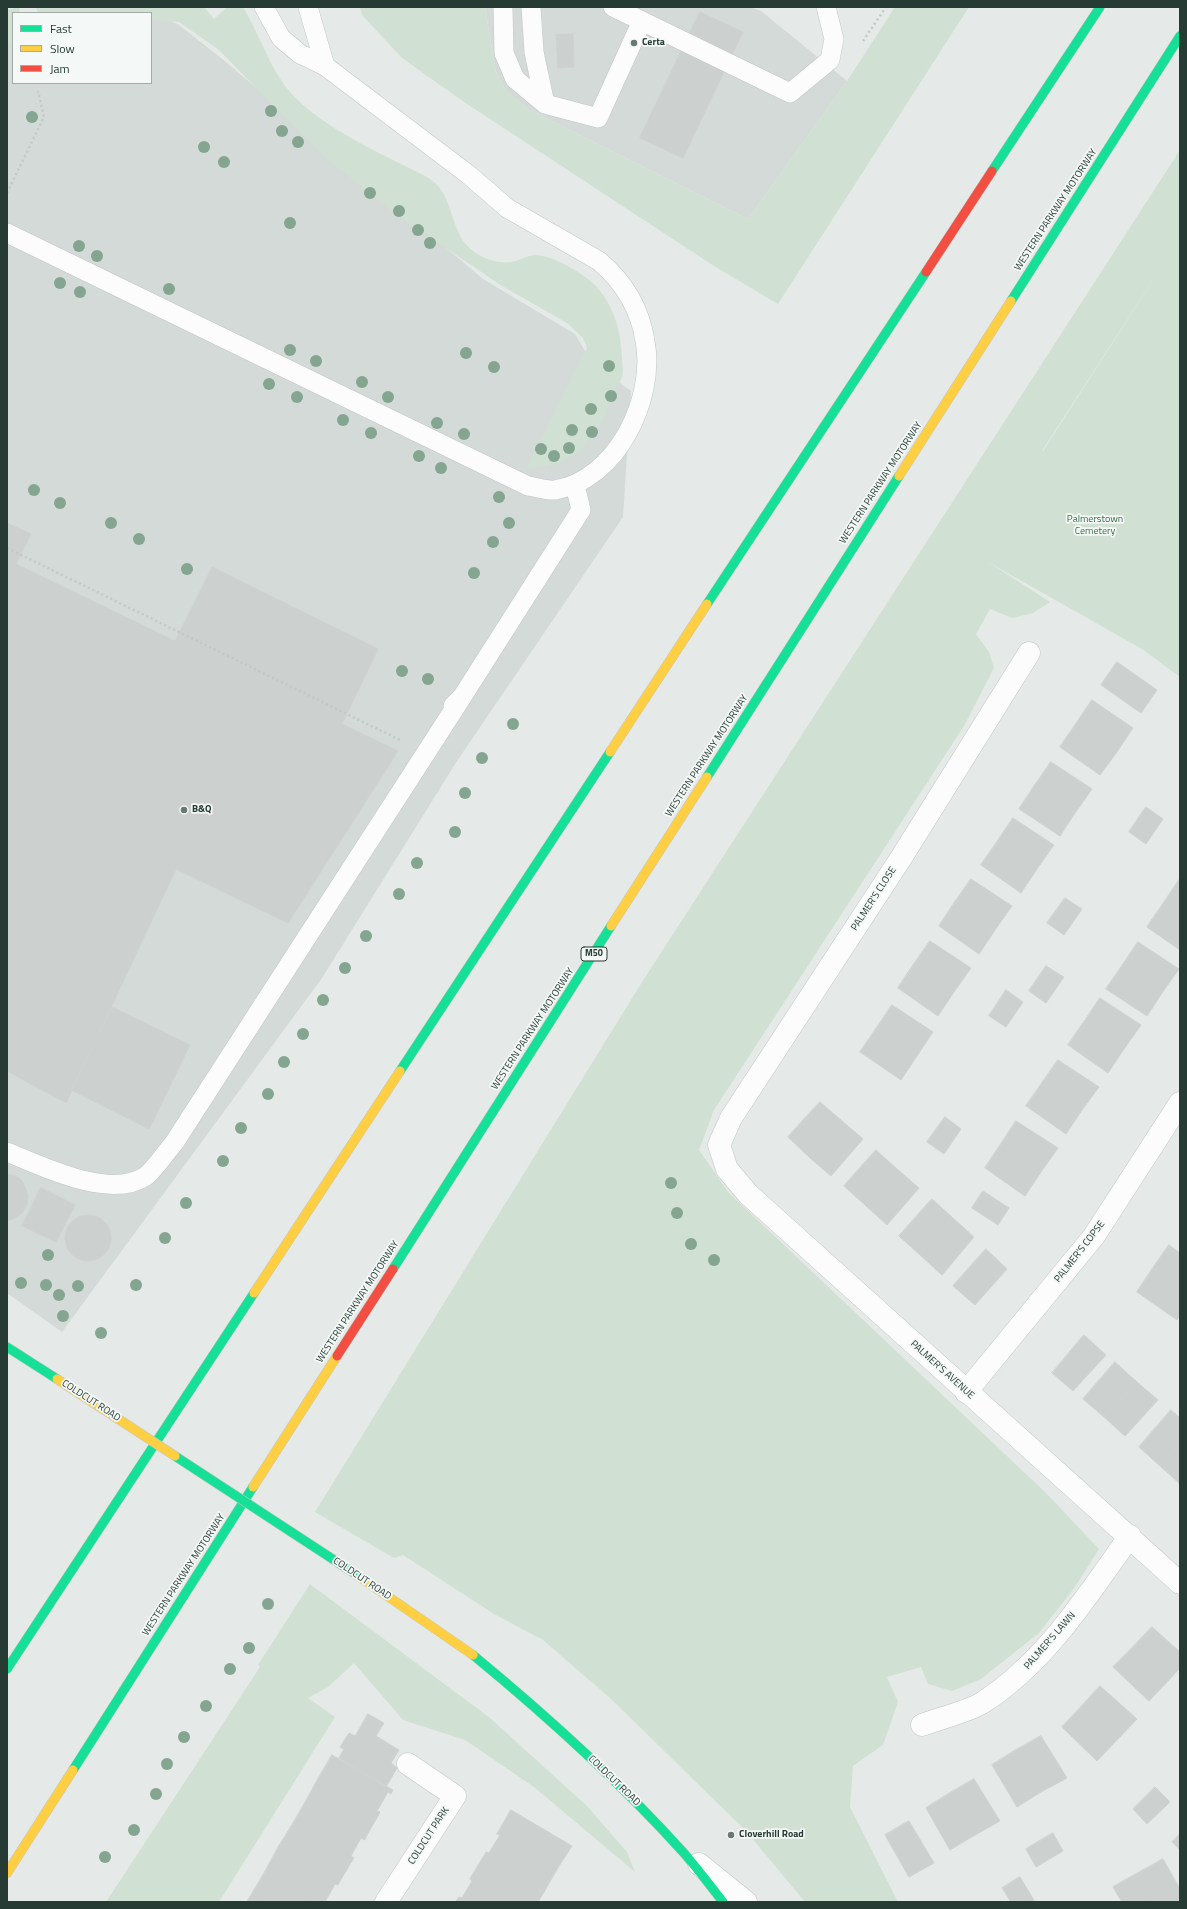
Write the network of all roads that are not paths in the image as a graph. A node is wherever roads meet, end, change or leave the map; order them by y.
1 (264, 7) edge
2 (308, 7) edge
3 (503, 7) edge
4 (531, 7) edge
5 (613, 7) edge
6 (826, 7) edge
7 (1100, 7) edge
8 (642, 21) junction
9 (1180, 36) edge
10 (325, 66) junction
11 (544, 104) junction
12 (7, 233) edge
13 (575, 485) junction
14 (1029, 653) dead end
15 (462, 697) junction
16 (440, 710) dead end
17 (1180, 1103) edge
18 (718, 1145) joint
19 (7, 1152) edge
20 (7, 1347) edge
21 (966, 1392) junction
22 (1130, 1536) junction
23 (1180, 1583) edge
24 (7, 1669) edge
25 (922, 1725) dead end
26 (408, 1764) dead end
27 (684, 1852) junction
28 (7, 1872) edge
29 (386, 1902) edge
30 (724, 1902) edge
31 (746, 1902) edge

1 - 10 lane
2 - 10 lane
3 - 11 lane
4 - 11 lane
5 - 8 lane
6 - 8 lane
7 - 24 main road
8 - 11 lane
9 - 28 main road, WESTERN PARKWAY MOTORWAY / M50
10 - 13 lane
12 - 13 lane
13 - 15 lane
14 - 18 street, PALMER'S CLOSE
15 - 16 lane
15 - 19 lane
17 - 21 street, PALMER'S COPSE
18 - 21 street, PALMER'S AVENUE
20 - 27 main road, COLDCUT ROAD, bridge
21 - 22 street, PALMER'S AVENUE
22 - 23 street, PALMER'S AVENUE
22 - 25 street, PALMER'S LAWN
26 - 29 street, COLDCUT PARK
27 - 30 main road, COLDCUT ROAD
27 - 31 street, COLDCUT ROAD

